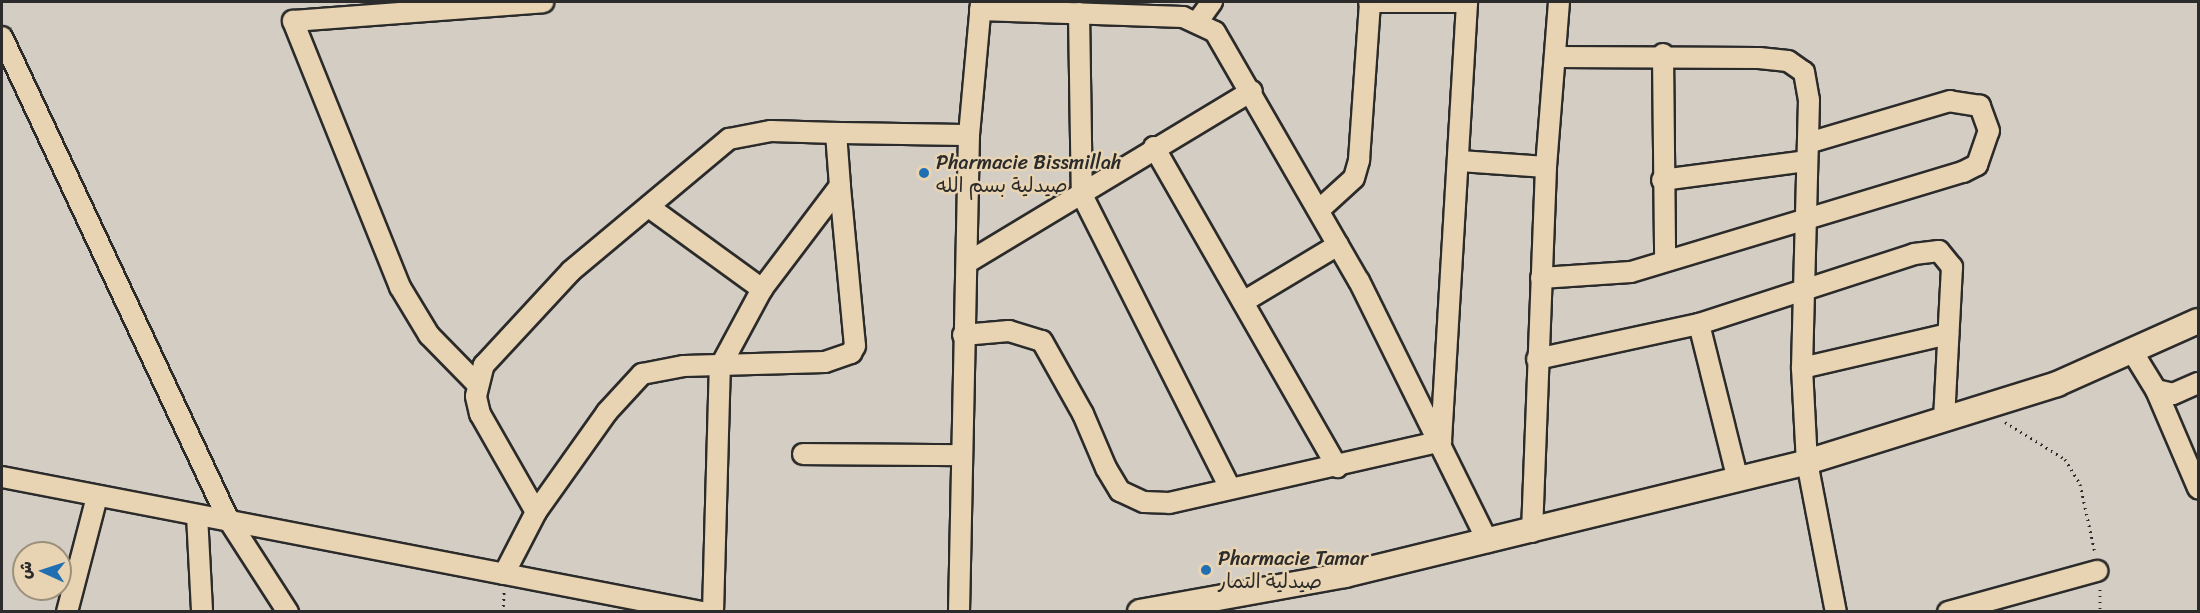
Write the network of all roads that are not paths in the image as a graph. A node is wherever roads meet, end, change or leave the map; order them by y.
1 (543, 2) edge
2 (1212, 2) edge
3 (1370, 2) edge
4 (1467, 2) edge
5 (1559, 2) edge
6 (980, 6) edge
7 (1110, 8) edge
8 (1079, 13) junction
9 (1198, 21) junction
10 (3, 45) edge
11 (1664, 54) junction
12 (1555, 57) junction
13 (1251, 91) junction
14 (836, 133) junction
15 (969, 135) junction
16 (1154, 147) junction
17 (1807, 152) junction
18 (1460, 161) junction
19 (1546, 167) junction
20 (1662, 180) junction
21 (840, 186) junction
22 (1082, 195) junction
23 (649, 207) junction
24 (1319, 210) junction
25 (1803, 221) junction
26 (1338, 245) junction
27 (1665, 259) junction
28 (970, 261) junction
29 (1541, 278) junction
30 (762, 289) junction
31 (1805, 290) junction
32 (1243, 302) junction
33 (2199, 321) edge
34 (1699, 324) junction
35 (1948, 334) junction
36 (963, 335) junction
37 (2132, 351) junction
38 (1537, 359) junction
39 (720, 367) junction
40 (1802, 368) junction
41 (2199, 383) edge
42 (478, 385) junction
43 (2156, 390) junction
44 (1944, 420) junction
45 (1441, 441) junction
46 (803, 454) dead end
47 (961, 455) junction
48 (1807, 462) junction
49 (1337, 467) junction
50 (2, 477) edge
51 (1738, 480) junction
52 (1230, 488) junction
53 (2199, 488) edge
54 (97, 497) junction
55 (536, 512) junction
56 (197, 514) junction
57 (228, 519) junction
58 (1532, 532) junction
59 (1488, 542) junction
60 (2097, 571) road end
61 (504, 574) junction
62 (67, 612) edge
63 (202, 612) edge
64 (288, 612) edge
65 (702, 612) edge
66 (713, 612) edge
67 (959, 612) edge
68 (1140, 612) edge
69 (1836, 612) edge
70 (1947, 612) edge

1 - 42 street
2 - 9 street
3 - 4 street
3 - 24 street
4 - 18 street
5 - 12 street
6 - 8 street
6 - 15 street
7 - 8 street
7 - 9 street
8 - 22 street
9 - 13 street
10 - 57 street
11 - 12 street
11 - 17 street
11 - 20 street
12 - 19 street
13 - 16 street
13 - 24 street
14 - 15 street
14 - 21 street
14 - 23 street
15 - 28 street
16 - 22 street
16 - 32 street
17 - 20 street
17 - 25 street
17 - 25 street
18 - 19 street
18 - 45 street
19 - 29 street
20 - 27 street
21 - 30 street
21 - 39 street
22 - 28 street
22 - 52 street
23 - 30 street
23 - 42 street
24 - 26 street
25 - 27 street
25 - 31 street
26 - 32 street
26 - 45 street
27 - 29 street
28 - 36 street
29 - 38 street
30 - 39 street
31 - 34 street
31 - 35 street
31 - 40 street
32 - 49 street
33 - 37 main road
34 - 38 street
34 - 51 street
35 - 40 street
35 - 44 street
36 - 47 street
36 - 52 street
37 - 43 street
37 - 44 main road
38 - 58 street
39 - 55 street
39 - 66 street
40 - 48 street
41 - 43 street
42 - 55 street
43 - 53 street
44 - 48 main road
45 - 49 street
45 - 59 street
46 - 47 street
47 - 67 street
48 - 51 main road
48 - 69 street
49 - 52 street
50 - 54 street
51 - 58 main road
54 - 56 street
54 - 62 street
55 - 61 street
56 - 57 street
56 - 63 street
57 - 61 street
57 - 64 street
58 - 59 main road
59 - 68 main road
60 - 70 street
61 - 65 street

